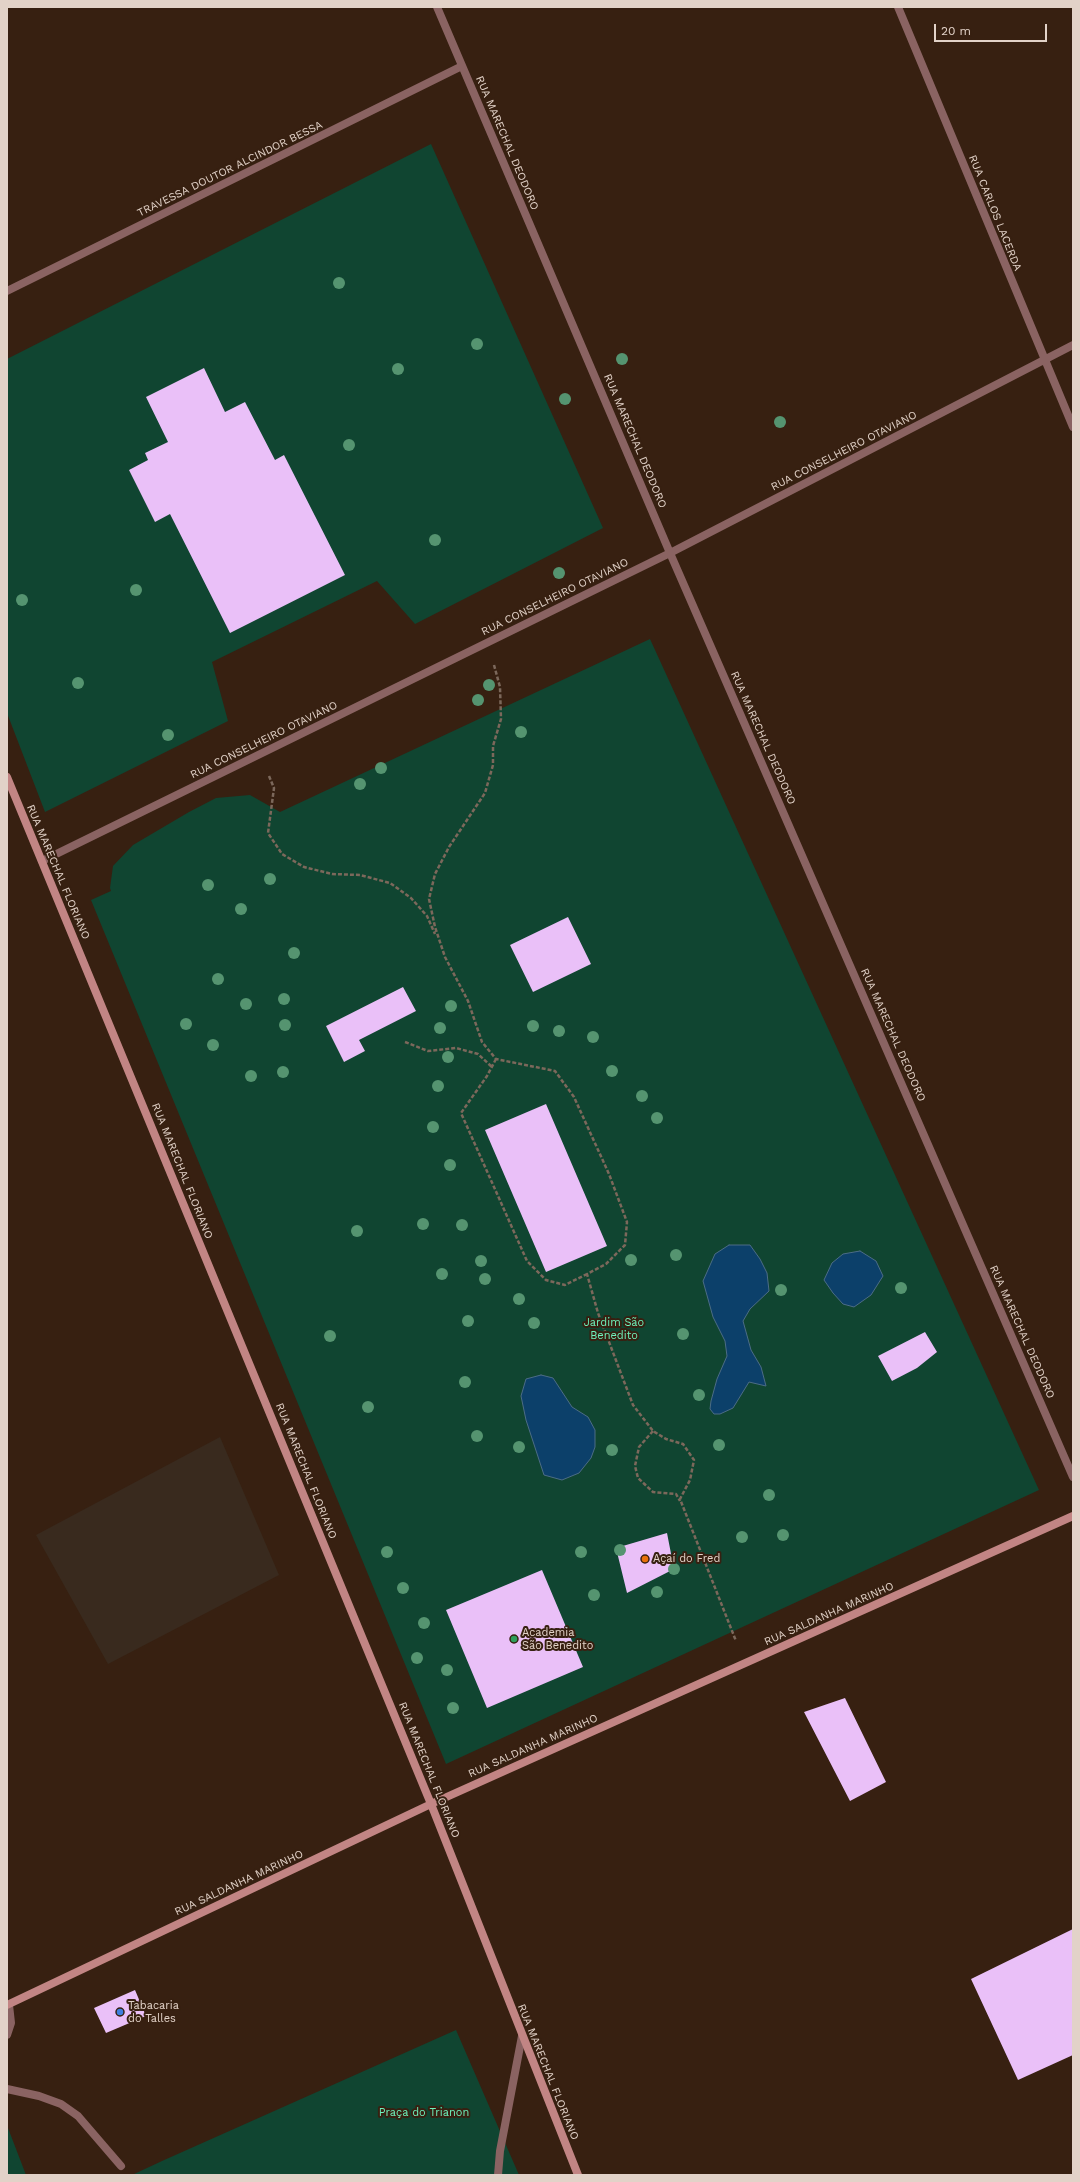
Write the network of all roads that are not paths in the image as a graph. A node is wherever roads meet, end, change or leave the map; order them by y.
1 (437, 7) edge
2 (898, 7) edge
3 (462, 66) junction
4 (7, 291) edge
5 (1073, 345) edge
6 (1044, 360) junction
7 (1073, 427) edge
8 (670, 552) junction
9 (7, 777) edge
10 (42, 861) junction
11 (1073, 1477) edge
12 (1073, 1516) edge
13 (431, 1804) junction
14 (8, 2005) edge
15 (7, 2035) edge
16 (522, 2036) junction
17 (7, 2089) edge
18 (121, 2166) dead end
19 (498, 2175) edge
20 (578, 2175) edge

1 - 3 street, RUA MARECHAL DEODORO
2 - 6 street, RUA CARLOS LACERDA
3 - 4 street, TRAVESSA DOUTOR ALCINDOR BESSA
3 - 8 street, RUA MARECHAL DEODORO
5 - 6 street, RUA CONSELHEIRO OTAVIANO
6 - 7 street, RUA CARLOS LACERDA
6 - 8 street, RUA CONSELHEIRO OTAVIANO
8 - 10 street, RUA CONSELHEIRO OTAVIANO
8 - 11 street, RUA MARECHAL DEODORO
9 - 10 main road, RUA MARECHAL FLORIANO
10 - 13 main road, RUA MARECHAL FLORIANO
12 - 13 main road, RUA SALDANHA MARINHO
13 - 14 main road, RUA SALDANHA MARINHO
13 - 16 main road, RUA MARECHAL FLORIANO
14 - 15 street
16 - 19 street
16 - 20 main road, RUA MARECHAL FLORIANO
17 - 18 street

